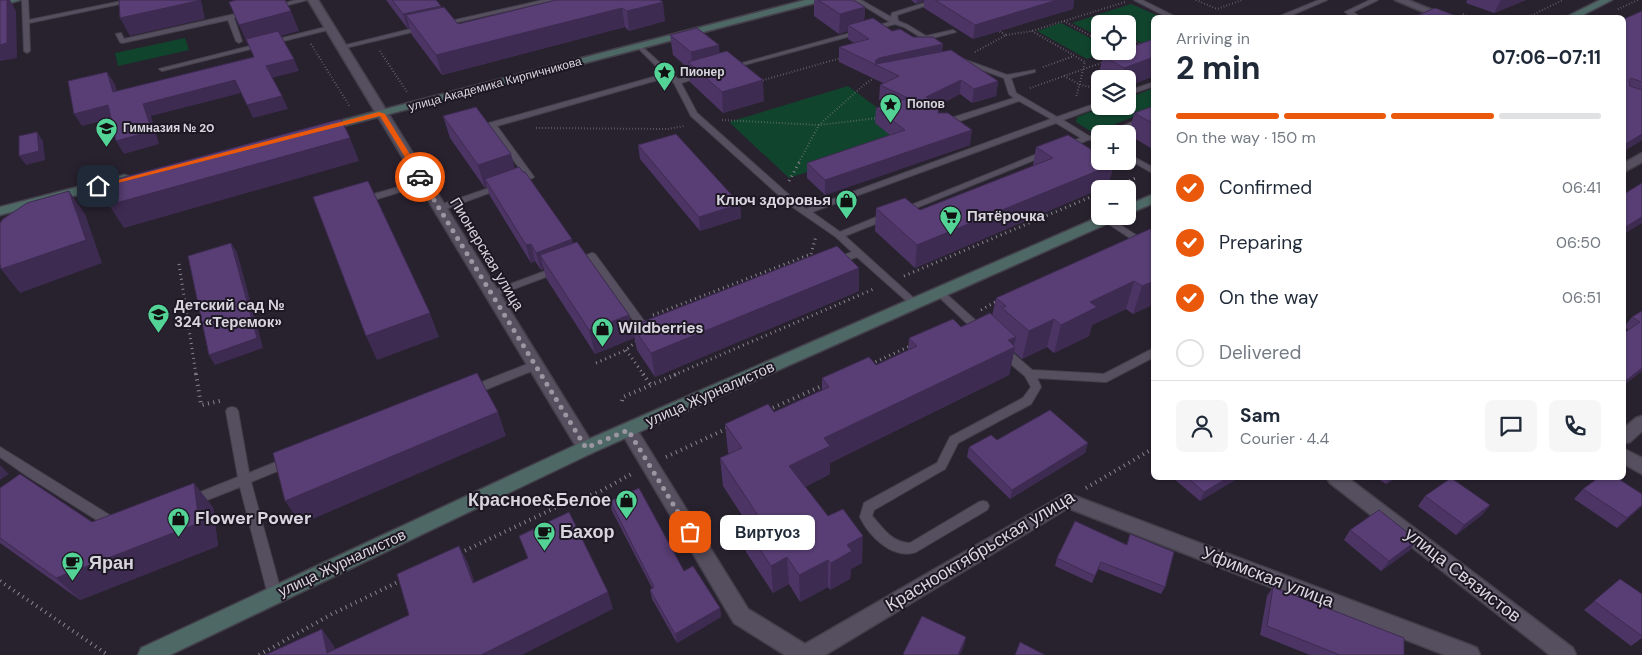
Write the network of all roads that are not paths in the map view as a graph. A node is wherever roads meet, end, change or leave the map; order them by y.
1 (15, 0) edge
2 (25, 0) edge
3 (136, 0) edge
4 (304, 0) edge
5 (312, 0) edge
6 (552, 0) edge
7 (816, 0) edge
8 (857, 0) edge
9 (940, 0) edge
10 (1137, 0) edge
11 (1324, 0) edge
12 (1375, 0) edge
13 (1400, 0) edge
14 (1607, 0) edge
15 (0, 3) edge
16 (267, 8) edge
17 (239, 15) edge
18 (1169, 15) edge
19 (1286, 15) edge
20 (1354, 15) edge
21 (1440, 15) edge
22 (1574, 15) edge
23 (230, 18) junction
24 (26, 22) junction
25 (896, 22) junction
26 (437, 25) edge
27 (428, 27) edge
28 (330, 28) junction
29 (952, 32) dead end
30 (119, 34) edge
31 (239, 41) edge
32 (639, 46) junction
33 (341, 47) junction
34 (27, 52) dead end
35 (956, 59) edge
36 (162, 69) dead end
37 (724, 69) edge
38 (1033, 71) road end
39 (705, 74) edge
40 (668, 75) junction
41 (1007, 77) junction
42 (677, 82) junction
43 (1151, 85) edge
44 (1136, 90) edge
45 (1020, 98) junction
46 (1091, 107) edge
47 (382, 114) junction
48 (1151, 117) edge
49 (1057, 120) junction
50 (941, 125) edge
51 (1130, 125) edge
52 (311, 132) edge
53 (1087, 138) junction
54 (1091, 138) edge
55 (1061, 148) edge
56 (1052, 152) edge
57 (1642, 157) edge
58 (1136, 161) edge
59 (1626, 167) edge
60 (1151, 170) edge
61 (139, 176) edge
62 (423, 182) junction
63 (377, 196) edge
64 (1151, 199) edge
65 (794, 204) junction
66 (1136, 206) edge
67 (784, 207) dead end
68 (440, 208) junction
69 (0, 211) edge
70 (805, 212) junction
71 (1092, 225) edge
72 (1120, 225) edge
73 (839, 235) junction
74 (1151, 249) edge
75 (858, 253) junction
76 (807, 272) edge
77 (940, 293) junction
78 (492, 294) junction
79 (915, 304) junction
80 (652, 331) edge
81 (1151, 354) edge
82 (535, 365) junction
83 (1029, 374) junction
84 (456, 397) edge
85 (232, 411) road end
86 (1642, 422) edge
87 (628, 430) junction
88 (1626, 435) edge
89 (586, 448) junction
90 (0, 451) edge
91 (300, 457) edge
92 (1626, 457) edge
93 (1642, 467) edge
94 (244, 480) junction
95 (1339, 480) edge
96 (1067, 500) joint
97 (183, 505) edge
98 (984, 506) dead end
99 (130, 526) edge
100 (275, 595) junction
101 (148, 655) edge
102 (805, 655) edge
103 (1470, 655) edge
104 (1566, 655) edge

1 - 15 street
2 - 24 lane
3 - 24 lane
4 - 16 lane
5 - 28 street, Пионерская улица
6 - 26 lane
7 - 32 street, улица Академика Кирпичникова
8 - 25 lane
9 - 25 lane
10 - 18 lane
11 - 19 lane
12 - 20 lane
13 - 21 street
14 - 22 street
17 - 23 lane
23 - 30 lane
23 - 31 lane
24 - 34 lane
25 - 29 lane
25 - 37 lane
27 - 33 lane
28 - 33 street, Пионерская улица
28 - 36 lane
32 - 40 lane
32 - 47 street, улица Академика Кирпичникова
33 - 47 street, Пионерская улица
35 - 41 lane
38 - 41 lane
39 - 42 lane
40 - 42 lane
40 - 68 lane
41 - 45 lane
42 - 65 lane
43 - 44 lane
45 - 49 lane
45 - 50 lane
46 - 49 lane
47 - 52 street, улица Академика Кирпичникова
47 - 62 street, Пионерская улица
48 - 51 lane
49 - 53 lane
49 - 70 lane
53 - 54 lane
53 - 55 lane
56 - 73 lane
57 - 59 street
58 - 60 lane
61 - 69 street
62 - 63 lane
62 - 68 street, Пионерская улица
64 - 66 street
65 - 67 lane
65 - 70 lane
68 - 78 street, Пионерская улица
70 - 73 lane
71 - 77 street, улица Журналистов
72 - 74 lane
73 - 75 lane
75 - 76 lane
75 - 79 lane
77 - 79 street, улица Журналистов
77 - 83 lane
78 - 80 lane
78 - 82 street, Пионерская улица
79 - 87 street, улица Журналистов
81 - 83 lane
82 - 84 lane
82 - 89 street, Пионерская улица
83 - 98 lane
85 - 94 lane
86 - 88 street
87 - 89 street, улица Журналистов
87 - 102 street
89 - 100 street, улица Журналистов
90 - 99 lane
91 - 94 lane
92 - 93 street
94 - 97 lane
94 - 100 lane
95 - 104 street, улица Связистов
96 - 102 street, Краснооктябрьская улица
96 - 103 street, Уфимская улица
100 - 101 street, улица Журналистов

